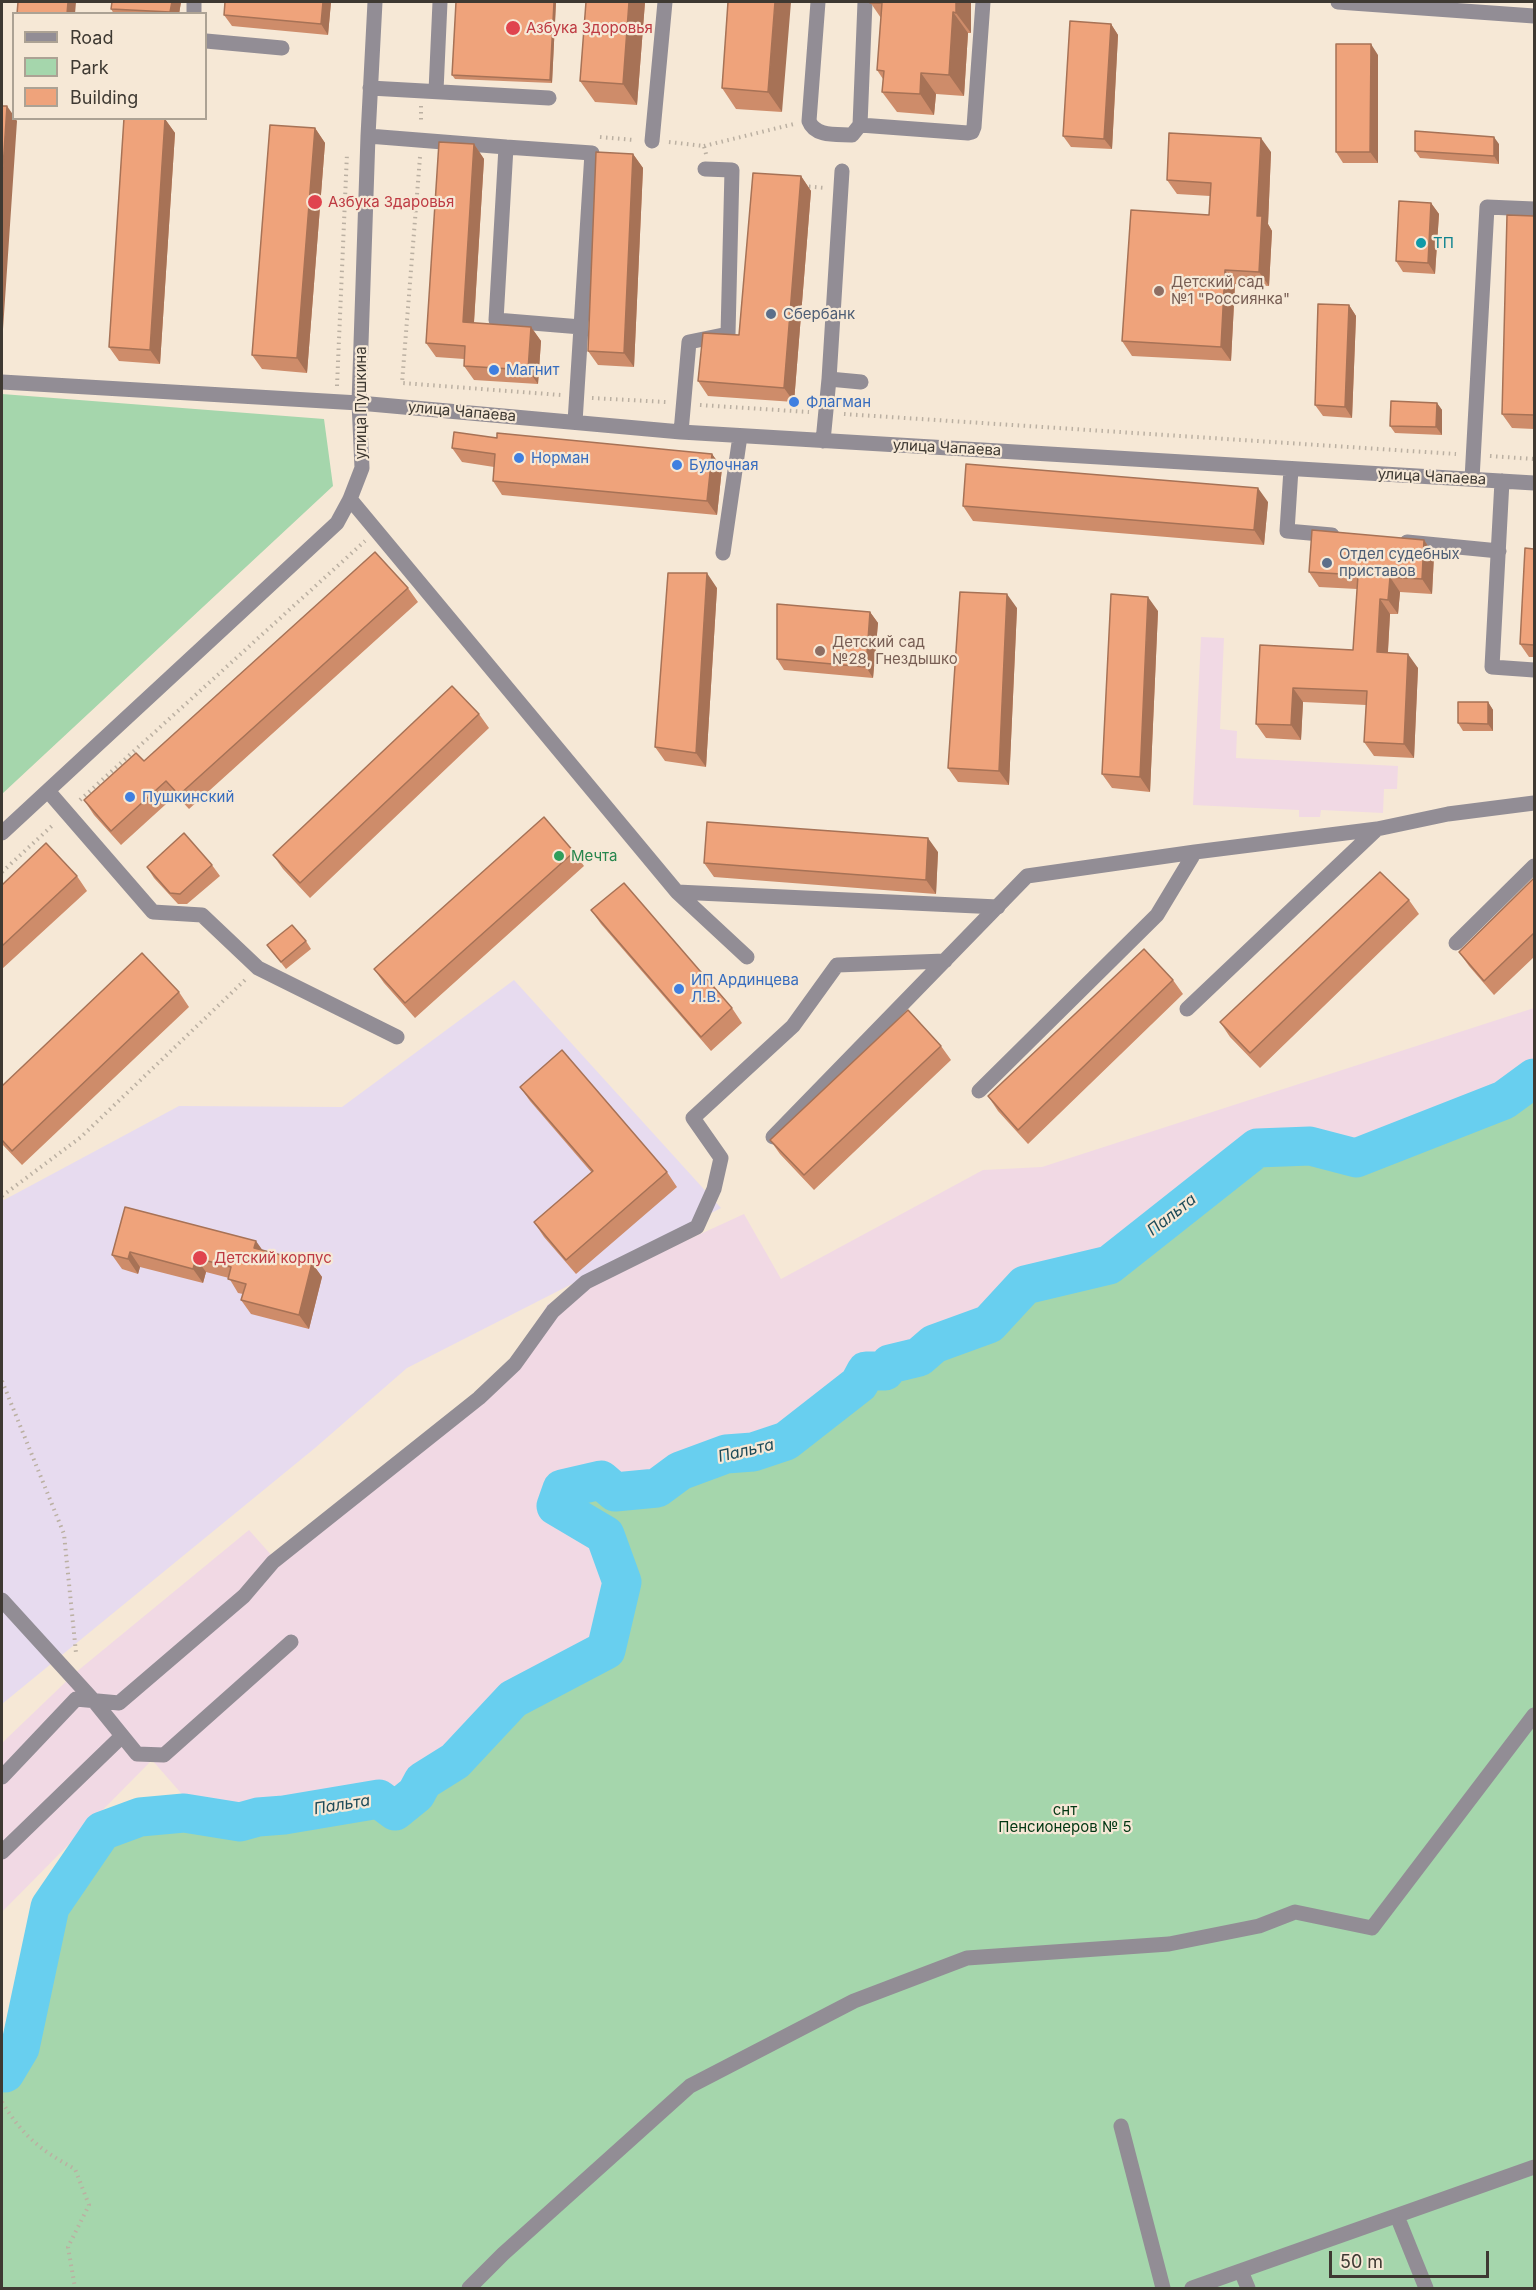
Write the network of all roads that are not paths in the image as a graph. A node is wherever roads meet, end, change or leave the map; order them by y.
1 (375, 2) edge
2 (440, 2) edge
3 (665, 2) edge
4 (818, 2) edge
5 (865, 2) edge
6 (983, 2) edge
7 (1338, 2) edge
8 (1534, 15) edge
9 (207, 41) edge
10 (282, 48) dead end
11 (370, 88) junction
12 (436, 92) junction
13 (549, 98) dead end
14 (860, 125) junction
15 (368, 136) junction
16 (652, 141) dead end
17 (506, 147) junction
18 (705, 169) dead end
19 (842, 171) dead end
20 (1534, 209) edge
21 (581, 327) junction
22 (829, 380) junction
23 (2, 382) edge
24 (861, 382) dead end
25 (359, 403) junction
26 (575, 422) junction
27 (681, 432) junction
28 (740, 436) junction
29 (823, 441) junction
30 (1291, 469) junction
31 (1472, 479) junction
32 (1502, 481) junction
33 (1534, 483) edge
34 (350, 499) junction
35 (1346, 536) edge
36 (1393, 540) edge
37 (1499, 551) junction
38 (723, 553) dead end
39 (1534, 670) edge
40 (48, 791) junction
41 (1534, 803) edge
42 (1377, 829) junction
43 (2, 833) edge
44 (1195, 852) junction
45 (1534, 866) edge
46 (677, 892) junction
47 (998, 907) junction
48 (1456, 943) dead end
49 (747, 957) dead end
50 (945, 961) junction
51 (1187, 1008) dead end
52 (397, 1037) dead end
53 (979, 1091) dead end
54 (773, 1137) edge
55 (2, 1600) edge
56 (291, 1642) dead end
57 (94, 1701) junction
58 (1534, 1715) edge
59 (121, 1737) junction
60 (2, 1777) edge
61 (2, 1852) edge
62 (1121, 2126) dead end
63 (1534, 2167) edge
64 (1397, 2216) junction
65 (1241, 2271) junction
66 (469, 2289) edge
67 (1162, 2289) edge
68 (1192, 2289) edge
69 (1248, 2289) edge
70 (1426, 2289) edge

1 - 11 street, улица Пушкина
2 - 12 street
3 - 16 street
4 - 14 street
5 - 14 street
6 - 14 street
7 - 8 street
9 - 10 street
11 - 12 street
11 - 15 street, улица Пушкина
12 - 13 street
15 - 17 street
15 - 25 street, улица Пушкина
17 - 21 street
17 - 21 street
18 - 27 street
19 - 22 street
20 - 31 street
21 - 26 street
22 - 24 street
22 - 29 street
23 - 25 street, улица Чапаева
25 - 26 street, улица Чапаева
25 - 34 street, улица Пушкина
26 - 27 street, улица Чапаева
27 - 28 street, улица Чапаева
28 - 29 street, улица Чапаева
28 - 38 street
29 - 30 street, улица Чапаева
30 - 31 street, улица Чапаева
30 - 35 street
31 - 32 street, улица Чапаева
32 - 33 street, улица Чапаева
32 - 37 street
34 - 40 street, улица Пушкина
34 - 46 street
36 - 37 street
37 - 39 street
40 - 43 street, улица Пушкина
40 - 52 street
41 - 42 street
42 - 44 street
42 - 51 street
44 - 47 street
44 - 53 street
45 - 48 street
46 - 47 street
46 - 49 street
47 - 50 street
50 - 54 street
50 - 57 street
55 - 57 street
56 - 59 street
57 - 59 street
57 - 60 street
58 - 66 street
59 - 61 street
62 - 67 street
63 - 64 street
64 - 65 street
64 - 70 street
65 - 68 street
65 - 69 street

